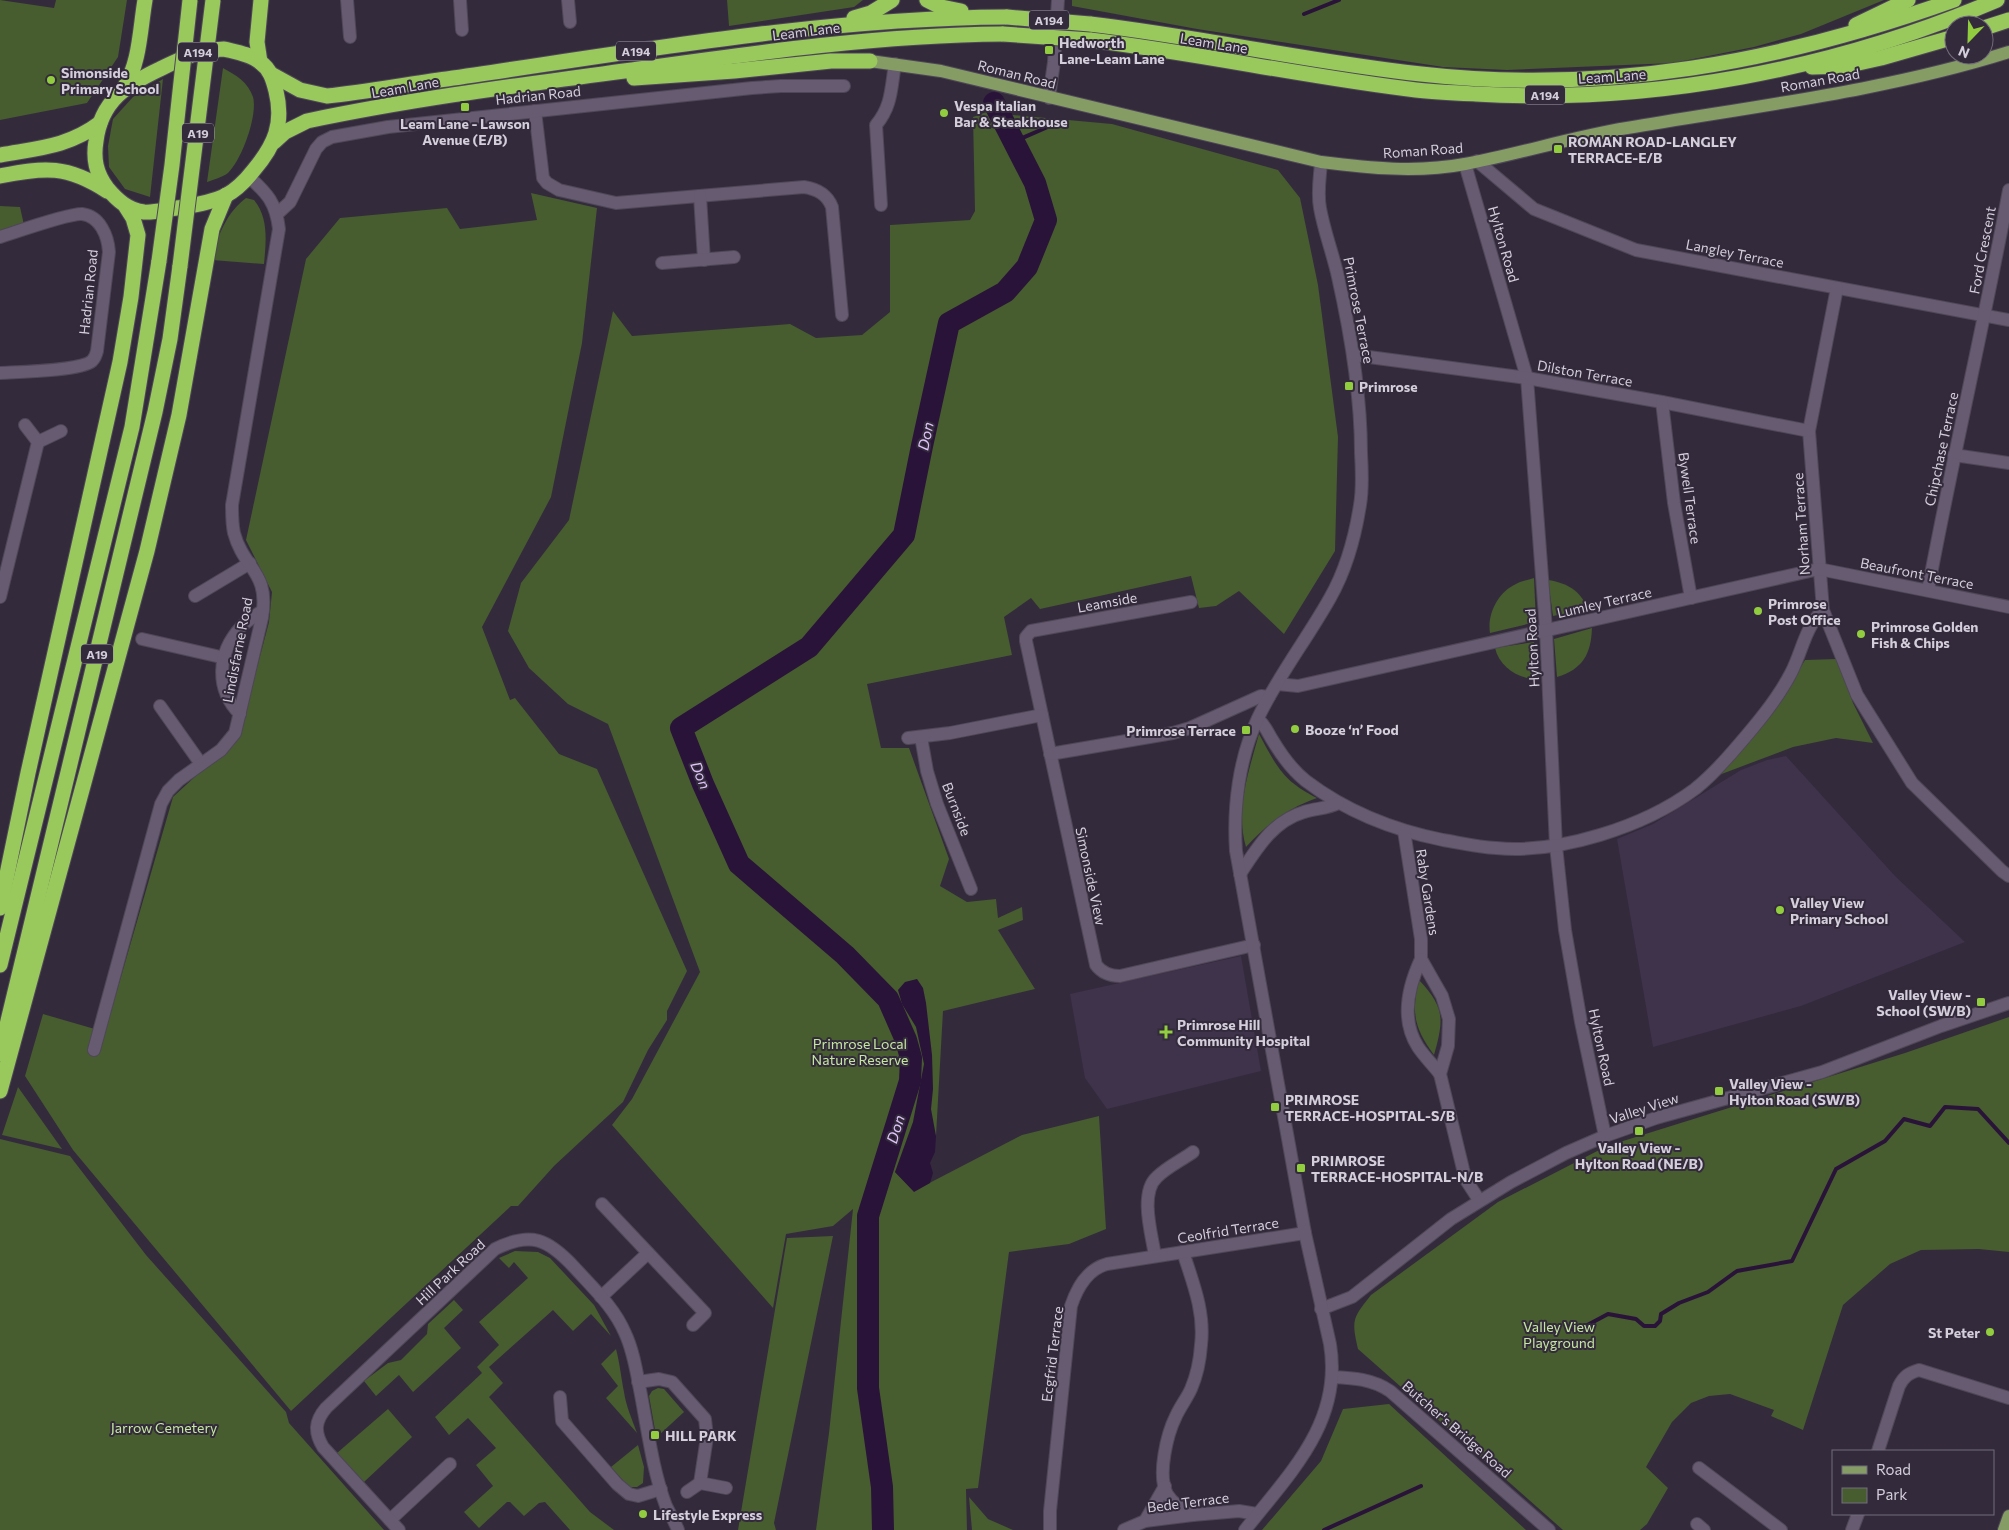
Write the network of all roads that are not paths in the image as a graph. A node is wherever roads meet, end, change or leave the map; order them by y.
1 (145, 0) edge
2 (190, 0) edge
3 (213, 0) edge
4 (262, 0) edge
5 (347, 0) edge
6 (460, 0) edge
7 (568, 0) edge
8 (892, 0) edge
9 (927, 0) edge
10 (1058, 0) edge
11 (1908, 0) edge
12 (1954, 0) edge
13 (1997, 0) edge
14 (987, 17) junction
15 (2009, 20) edge
16 (570, 22) dead end
17 (1994, 25) edge
18 (827, 27) junction
19 (462, 30) dead end
20 (350, 37) dead end
21 (1944, 41) edge
22 (1821, 43) junction
23 (2009, 52) edge
24 (870, 61) joint
25 (260, 62) junction
26 (895, 64) junction
27 (1786, 68) junction
28 (271, 74) junction
29 (526, 84) junction
30 (844, 86) dead end
31 (124, 88) junction
32 (1049, 98) junction
33 (535, 110) junction
34 (100, 123) junction
35 (274, 142) junction
36 (0, 156) edge
37 (1322, 162) junction
38 (1471, 162) junction
39 (0, 176) edge
40 (248, 176) junction
41 (2009, 190) edge
42 (112, 194) junction
43 (226, 195) junction
44 (700, 196) junction
45 (881, 205) dead end
46 (126, 207) junction
47 (278, 214) junction
48 (0, 237) edge
49 (734, 257) dead end
50 (704, 260) junction
51 (662, 263) dead end
52 (1838, 288) junction
53 (842, 316) dead end
54 (1985, 316) junction
55 (2009, 320) edge
56 (1354, 355) junction
57 (0, 373) edge
58 (1527, 378) junction
59 (1662, 402) junction
60 (25, 426) dead end
61 (61, 431) dead end
62 (1809, 431) junction
63 (38, 442) junction
64 (1954, 455) junction
65 (2009, 463) edge
66 (250, 563) junction
67 (1819, 569) junction
68 (1928, 590) junction
69 (194, 596) dead end
70 (0, 597) edge
71 (1690, 598) junction
72 (1191, 602) dead end
73 (2006, 606) edge
74 (263, 610) junction
75 (1823, 610) junction
76 (2009, 619) edge
77 (1546, 630) junction
78 (1029, 633) joint
79 (142, 639) dead end
80 (225, 658) junction
81 (1278, 684) junction
82 (1269, 697) junction
83 (160, 706) dead end
84 (240, 714) junction
85 (1042, 715) junction
86 (1258, 719) junction
87 (1050, 754) junction
88 (201, 764) junction
89 (1338, 802) junction
90 (1404, 831) junction
91 (1556, 846) junction
92 (1240, 874) junction
93 (2009, 876) edge
94 (971, 890) dead end
95 (0, 908) edge
96 (1254, 946) junction
97 (1421, 959) junction
98 (0, 965) edge
99 (2009, 1003) edge
100 (94, 1050) dead end
101 (0, 1054) edge
102 (1440, 1074) junction
103 (0, 1091) edge
104 (1605, 1136) junction
105 (1193, 1152) dead end
106 (1479, 1200) junction
107 (602, 1204) dead end
108 (1306, 1236) junction
109 (648, 1252) junction
110 (1183, 1252) junction
111 (1155, 1256) junction
112 (601, 1297) junction
113 (1321, 1309) junction
114 (693, 1325) dead end
115 (1332, 1377) junction
116 (638, 1382) junction
117 (560, 1397) dead end
118 (2009, 1398) edge
119 (1878, 1450) edge
120 (450, 1464) dead end
121 (1699, 1468) dead end
122 (700, 1483) junction
123 (1165, 1486) junction
124 (726, 1488) dead end
125 (661, 1489) junction
126 (687, 1492) dead end
127 (1257, 1514) junction
128 (1858, 1515) edge
129 (1193, 1516) junction
130 (2009, 1516) edge
131 (1145, 1521) junction
132 (394, 1525) edge
133 (678, 1530) edge
134 (1050, 1530) edge
135 (1124, 1530) edge
136 (1245, 1530) edge
137 (1549, 1530) edge
138 (1781, 1530) edge
139 (1852, 1530) edge
140 (2004, 1530) edge

1 - 31 highway
2 - 98 highway, A19, bridge
3 - 101 highway, A19, bridge
4 - 25 highway
5 - 20 street
6 - 19 street
7 - 16 street
8 - 18 highway, A194
9 - 14 highway, A194
10 - 32 street
11 - 22 highway, A194
12 - 22 highway, Leam Lane / A194
13 - 27 highway, Leam Lane / A194
14 - 18 highway, Leam Lane / A194
14 - 22 highway, Leam Lane / A194, bridge
15 - 17 highway
18 - 28 highway, Leam Lane / A194
21 - 27 highway, A194
23 - 38 main road, Roman Road
24 - 26 main road, Roman Road
24 - 29 highway
25 - 28 highway, A194
25 - 31 highway, A194
26 - 32 main road, Roman Road
26 - 45 street
27 - 29 highway, Leam Lane / A194, bridge
28 - 35 highway, A194
29 - 35 highway, Leam Lane / A194
30 - 33 street, Hadrian Road
31 - 34 highway, A194
32 - 37 main road, Roman Road
33 - 44 street
33 - 47 street, Hadrian Road
34 - 36 highway, A194
34 - 42 highway, A194
35 - 40 highway, A194
37 - 38 main road, Roman Road
37 - 56 street, Primrose Terrace
38 - 52 street, Langley Terrace
38 - 58 street, Hylton Road
39 - 42 highway, A194
40 - 43 highway, A194
40 - 47 street, Lindisfarne Road
41 - 54 street, Ford Crescent
42 - 46 highway, A194
43 - 46 highway, A194
43 - 103 highway
44 - 50 street
44 - 53 street
46 - 95 highway
47 - 66 street, Lindisfarne Road
48 - 57 street, Hadrian Road
49 - 50 street
50 - 51 street
52 - 54 street, Langley Terrace
52 - 62 street, Norham Terrace
54 - 55 street, Langley Terrace
54 - 64 street, Chipchase Terrace
56 - 58 street, Dilston Terrace
56 - 81 street, Primrose Terrace
58 - 59 street, Dilston Terrace
58 - 77 street, Hylton Road
59 - 62 street, Dilston Terrace
59 - 71 street, Bywell Terrace
60 - 63 street
61 - 63 street
62 - 67 street, Norham Terrace
63 - 70 street
64 - 65 street
64 - 68 street, Chipchase Terrace
66 - 69 street
66 - 74 street, Lindisfarne Road
67 - 68 street, Beaufront Terrace
67 - 71 street, Lumley Terrace
67 - 75 street, Norham Terrace
68 - 73 street, Beaufront Terrace
71 - 77 street, Lumley Terrace
72 - 78 street, Leamside
73 - 76 street
74 - 80 street
74 - 84 street, Lindisfarne Road
75 - 91 street
75 - 93 street, Norham Terrace
77 - 81 street, Lumley Terrace
77 - 91 street, Hylton Road
78 - 85 street, Simonside View
79 - 80 street
80 - 84 street
81 - 82 street, Primrose Terrace
82 - 86 street, Primrose Terrace
82 - 87 street
83 - 88 street
84 - 88 street, Lindisfarne Road
85 - 87 street, Simonside View
85 - 94 street, Burnside
86 - 89 street
86 - 92 street, Primrose Terrace
87 - 96 street, Simonside View
88 - 100 street, Lindisfarne Road
89 - 90 street
89 - 92 street
90 - 91 street
90 - 97 street, Raby Gardens
91 - 104 street, Hylton Road
92 - 96 street, Primrose Terrace
96 - 108 street, Primrose Terrace
97 - 102 street, Raby Gardens
97 - 102 street, Raby Gardens
99 - 104 street, Valley View
102 - 106 street, Raby Gardens
104 - 106 street, Valley View
105 - 111 street
106 - 113 street, Valley View
107 - 109 street
108 - 110 street, Ceolfrid Terrace
108 - 113 street, Primrose Terrace
109 - 112 street
109 - 114 street
110 - 111 street, Ceolfrid Terrace
110 - 123 street
111 - 134 street, Ecgfrid Terrace
112 - 116 street, Hill Park Road
112 - 132 street, Hill Park Road
113 - 115 street, Primrose Terrace
115 - 127 street, Primrose Terrace
115 - 137 street, Butcher's Bridge Road
116 - 122 street
116 - 125 street, Hill Park Road
117 - 125 street
118 - 119 street
120 - 132 street
121 - 138 street
122 - 124 street
122 - 126 street
123 - 129 street
123 - 131 street
125 - 133 street, Hill Park Road
127 - 129 street, Bede Terrace
127 - 136 street, Primrose Terrace
128 - 139 street
129 - 131 street, Bede Terrace
130 - 140 main road
131 - 135 street, Bede Terrace

